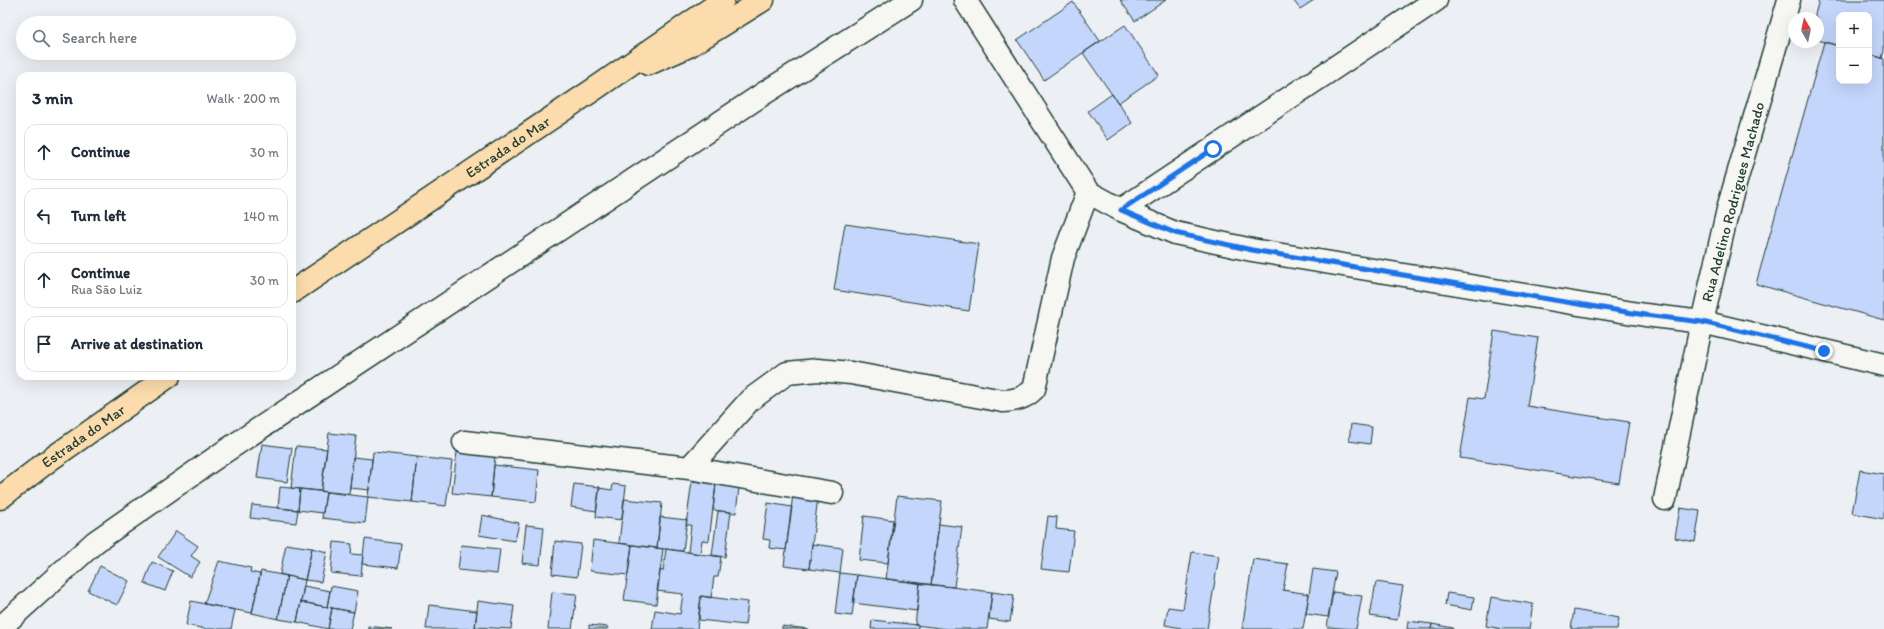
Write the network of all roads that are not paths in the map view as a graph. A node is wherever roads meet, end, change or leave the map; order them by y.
1 (723, 0) edge
2 (763, 0) edge
3 (911, 0) edge
4 (965, 0) edge
5 (1436, 0) edge
6 (1789, 0) edge
7 (596, 88) junction
8 (1088, 192) junction
9 (1121, 210) junction
10 (296, 289) edge
11 (1702, 322) junction
12 (1884, 365) edge
13 (163, 380) edge
14 (464, 442) dead end
15 (689, 468) junction
16 (832, 493) dead end
17 (0, 498) edge
18 (1665, 499) dead end
19 (0, 628) edge

1 - 7 main road, Estrada do Mar
2 - 7 main road
3 - 19 street
4 - 8 street
5 - 9 street
6 - 11 street, Rua Adelino Rodrigues Machado
7 - 10 main road, Estrada do Mar
8 - 9 street
8 - 15 street
9 - 11 street
11 - 12 street
11 - 18 street, Rua Adelino Rodrigues Machado
13 - 17 main road, Estrada do Mar
14 - 15 street
15 - 16 street

